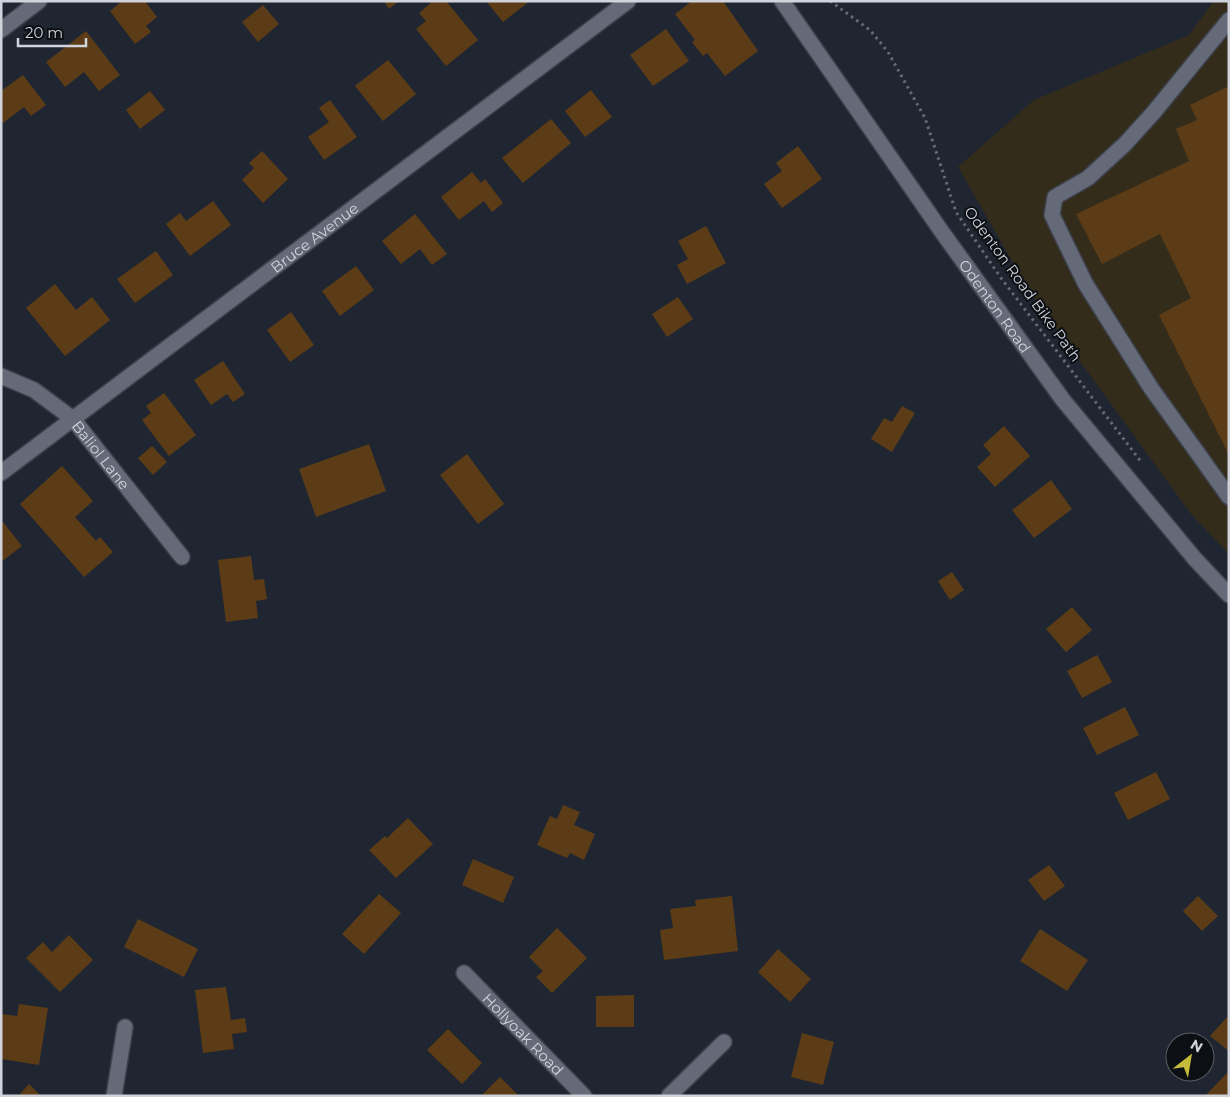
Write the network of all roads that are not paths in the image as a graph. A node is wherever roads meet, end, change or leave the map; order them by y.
1 (39, 1) edge
2 (628, 1) edge
3 (782, 1) edge
4 (1229, 20) edge
5 (1, 30) edge
6 (1, 376) edge
7 (73, 420) junction
8 (1, 472) edge
9 (1229, 497) edge
10 (182, 557) dead end
11 (1229, 595) edge
12 (464, 973) dead end
13 (124, 1026) dead end
14 (724, 1042) dead end
15 (114, 1096) edge
16 (584, 1096) edge
17 (669, 1096) edge

1 - 5 street
2 - 7 street, Bruce Avenue
3 - 11 street, Odenton Road
4 - 9 street
6 - 7 street, Baliol Lane
7 - 8 street, Bruce Avenue
7 - 10 street, Baliol Lane
12 - 16 street, Hollyoak Road
13 - 15 street
14 - 17 street

